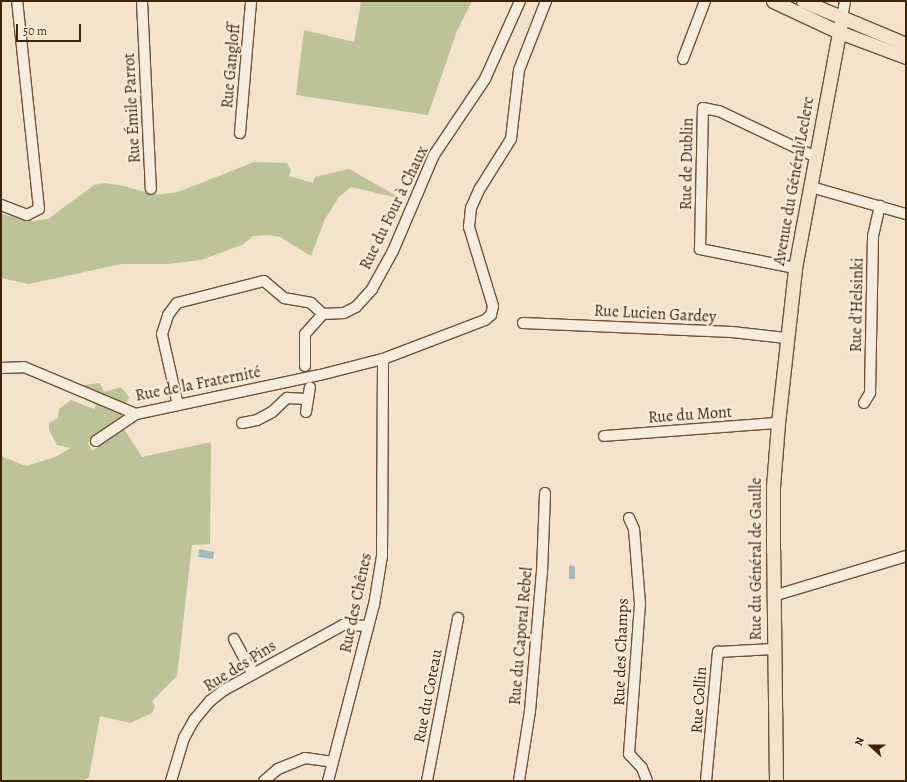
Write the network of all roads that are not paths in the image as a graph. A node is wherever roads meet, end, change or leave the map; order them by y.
1 (17, 1) edge
2 (142, 1) edge
3 (252, 1) edge
4 (520, 1) edge
5 (546, 1) edge
6 (705, 1) edge
7 (773, 1) edge
8 (803, 1) edge
9 (845, 1) edge
10 (842, 18) junction
11 (839, 32) junction
12 (906, 44) edge
13 (906, 57) edge
14 (683, 59) dead end
15 (240, 133) dead end
16 (816, 157) junction
17 (811, 187) junction
18 (151, 189) dead end
19 (1, 205) edge
20 (880, 206) junction
21 (906, 214) edge
22 (795, 268) junction
23 (323, 314) junction
24 (523, 324) dead end
25 (786, 338) junction
26 (383, 359) junction
27 (305, 366) dead end
28 (1, 368) edge
29 (310, 387) dead end
30 (307, 399) junction
31 (864, 403) dead end
32 (178, 406) junction
33 (306, 412) dead end
34 (136, 414) junction
35 (242, 423) dead end
36 (778, 423) junction
37 (604, 436) dead end
38 (96, 441) dead end
39 (545, 493) dead end
40 (629, 518) dead end
41 (906, 556) edge
42 (773, 596) junction
43 (458, 618) dead end
44 (368, 626) junction
45 (234, 639) dead end
46 (773, 649) junction
47 (253, 674) junction
48 (333, 762) junction
49 (171, 781) edge
50 (264, 781) edge
51 (328, 781) edge
52 (426, 781) edge
53 (519, 781) edge
54 (647, 781) edge
55 (706, 781) edge
56 (776, 781) edge

1 - 19 street
2 - 18 street, Rue Émile Parrot
3 - 15 street, Rue Gangloff
4 - 23 street, Rue du Four à Chaux
5 - 26 street, Rue de la Fraternité
6 - 14 street
7 - 11 main road
8 - 10 main road
9 - 10 street
10 - 11 main road, Avenue du Général Leclerc
10 - 12 main road
11 - 13 main road
11 - 16 main road, Avenue du Général Leclerc
16 - 17 main road, Avenue du Général Leclerc
16 - 22 street, Rue de Dublin
17 - 20 street
17 - 22 main road, Avenue du Général Leclerc
20 - 21 street
20 - 31 street, Rue d'Helsinki
22 - 25 main road, Avenue du Général Leclerc
23 - 27 street
23 - 32 street
24 - 25 street, Rue Lucien Gardey
25 - 36 main road, Rue du Général de Gaulle
26 - 32 street, Rue de la Fraternité
26 - 44 street, Rue des Chênes
28 - 34 street, Rue de la Fraternité
29 - 30 street
30 - 33 street
30 - 35 street
32 - 34 street, Rue de la Fraternité
34 - 38 street
36 - 37 street, Rue du Mont
36 - 42 main road, Rue du Général de Gaulle
39 - 53 street, Rue du Caporal Rebel
40 - 54 street, Rue des Champs
41 - 42 street
42 - 46 main road, Rue du Général de Gaulle
43 - 52 street, Rue du Coteau
44 - 47 street, Rue des Pins
44 - 48 street, Rue des Chênes
45 - 47 street
46 - 55 street, Rue Collin
46 - 56 main road, Rue du Général de Gaulle
47 - 49 street, Rue des Pins
48 - 50 street
48 - 51 street, Rue des Chênes

